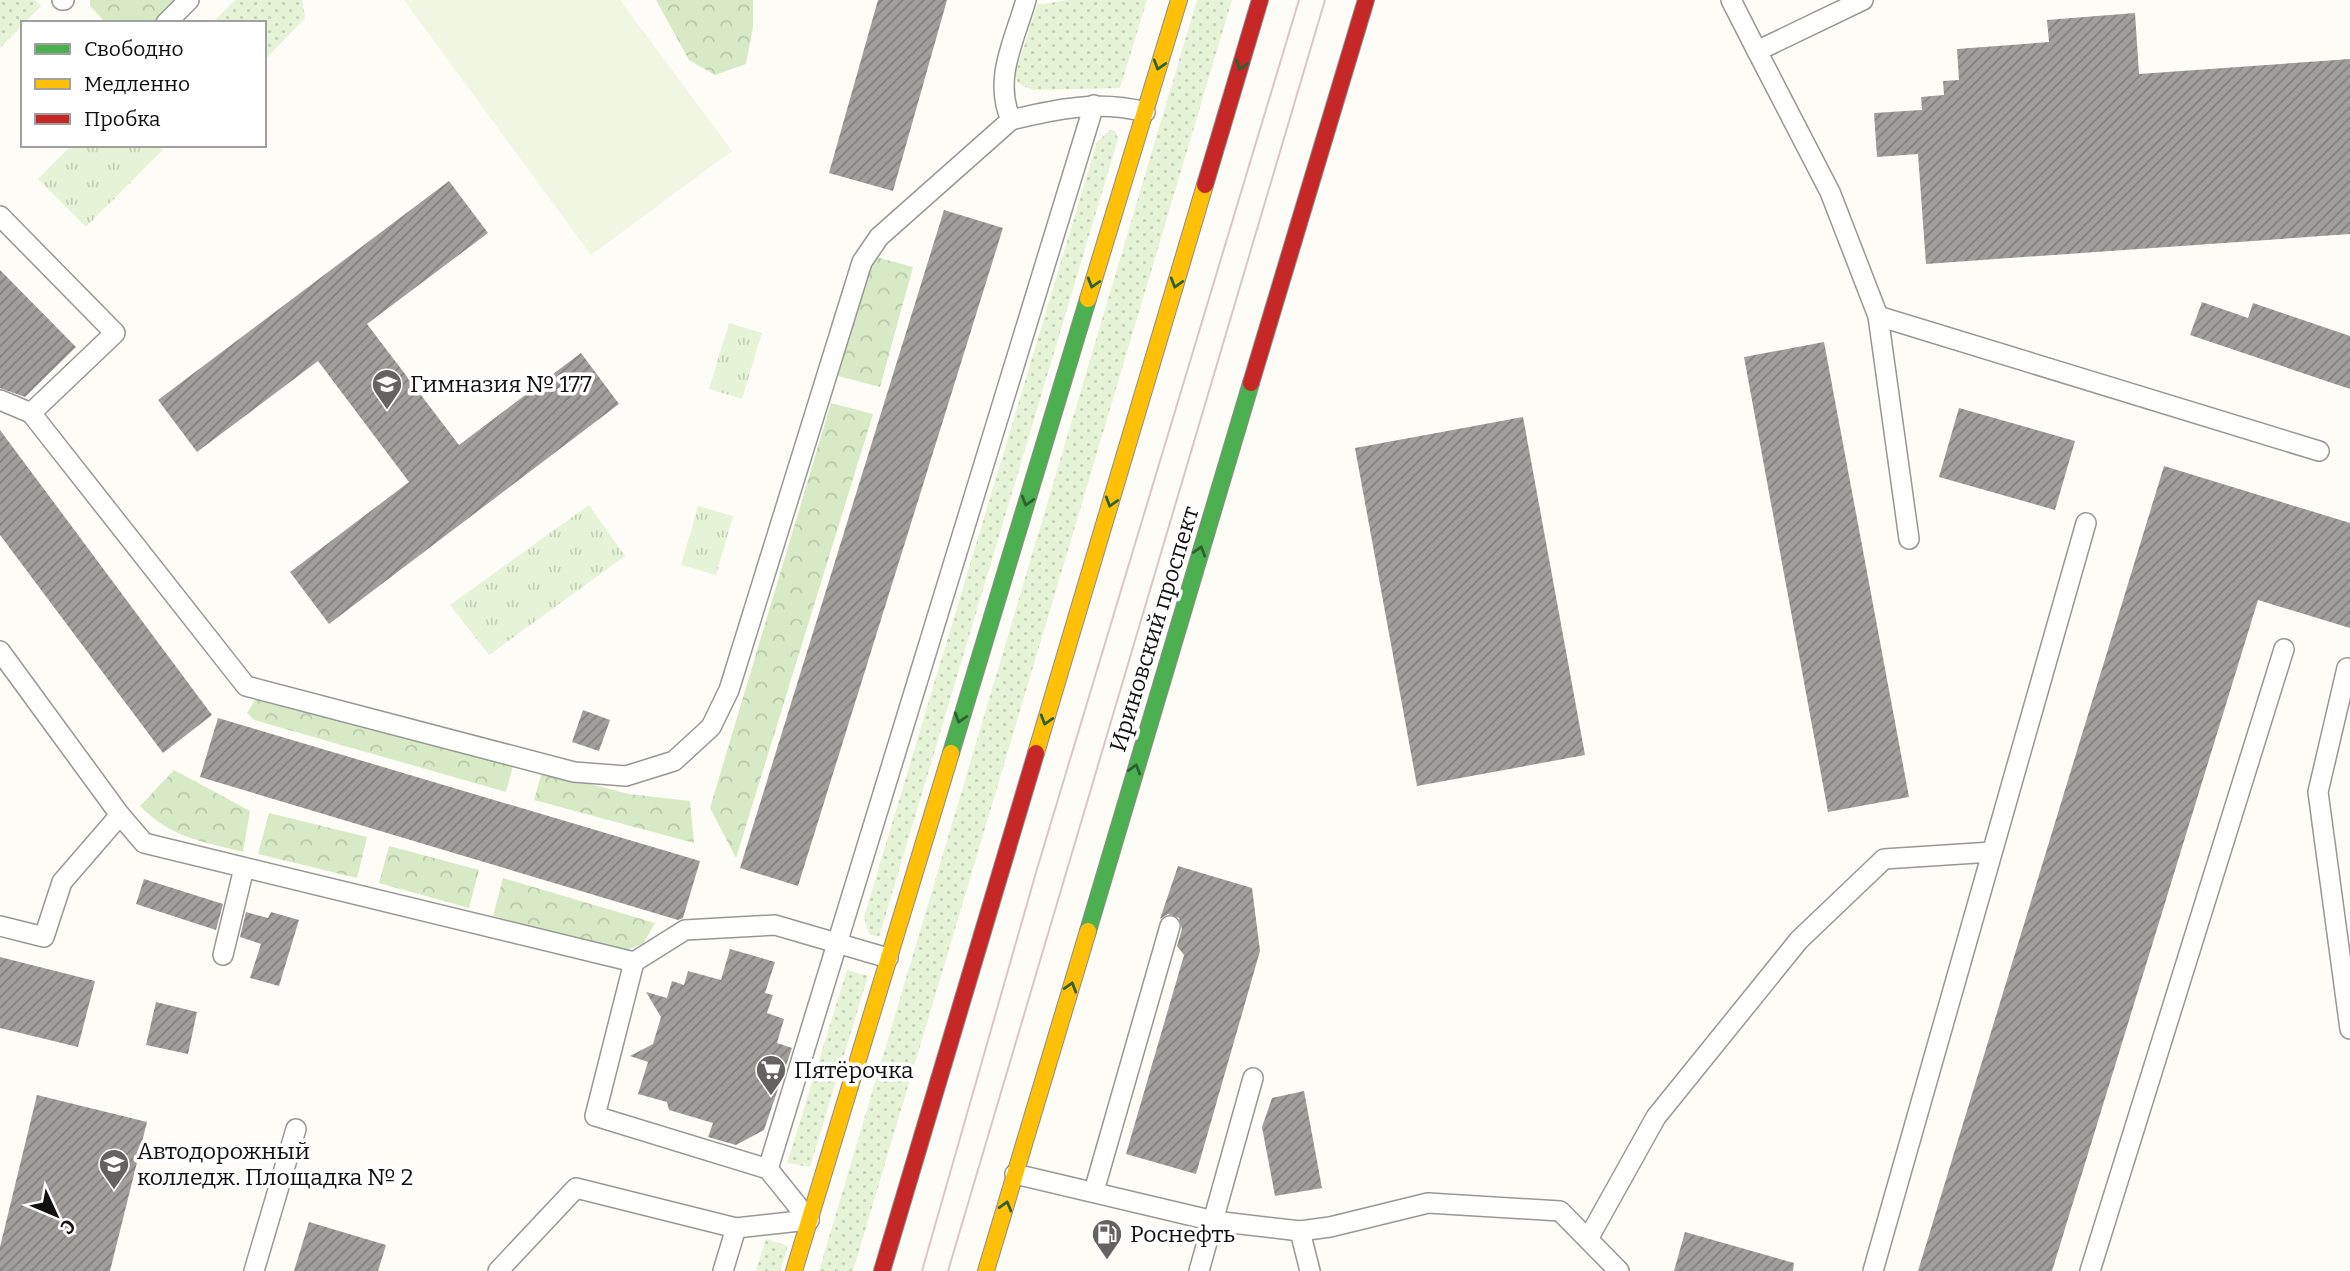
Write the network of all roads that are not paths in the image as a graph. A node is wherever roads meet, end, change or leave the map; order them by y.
1 (189, 0) edge
2 (1026, 0) edge
3 (1179, 0) edge
4 (1260, 0) edge
5 (1366, 0) edge
6 (1731, 0) edge
7 (1863, 0) edge
8 (168, 21) edge
9 (1757, 51) junction
10 (1094, 105) junction
11 (1145, 111) junction
12 (1011, 120) junction
13 (0, 216) edge
14 (1878, 316) junction
15 (0, 400) edge
16 (31, 413) junction
17 (2319, 451) dead end
18 (2085, 523) dead end
19 (1909, 539) dead end
20 (2284, 649) dead end
21 (2, 658) edge
22 (2347, 668) dead end
23 (120, 816) junction
24 (1992, 852) junction
25 (244, 868) junction
26 (0, 926) edge
27 (1170, 926) dead end
28 (836, 943) junction
29 (223, 956) dead end
30 (888, 958) junction
31 (634, 962) junction
32 (2350, 1029) edge
33 (1253, 1078) dead end
34 (296, 1129) dead end
35 (768, 1169) junction
36 (1015, 1174) junction
37 (1094, 1191) junction
38 (809, 1220) junction
39 (1214, 1221) junction
40 (736, 1228) junction
41 (1300, 1231) junction
42 (1588, 1239) junction
43 (254, 1271) edge
44 (498, 1271) edge
45 (723, 1271) edge
46 (794, 1271) edge
47 (882, 1271) edge
48 (986, 1271) edge
49 (1199, 1271) edge
50 (1310, 1271) edge
51 (1619, 1271) edge
52 (1872, 1271) edge
53 (2090, 1271) edge

1 - 8 lane
2 - 12 lane
3 -> 11 main road
4 -> 47 main road
36 -> 5 main road, Ириновский проспект
6 - 9 lane
7 - 9 lane
9 - 14 lane
10 - 11 lane
10 - 12 lane
10 - 28 lane
11 -> 30 main road
12 - 16 lane
13 - 16 lane
14 - 17 lane
14 - 19 lane
15 - 16 lane
18 - 24 lane
20 - 53 lane
21 - 23 lane
22 - 32 lane
23 - 25 lane
23 - 26 lane
24 - 42 lane
24 - 52 lane
25 - 29 lane
25 - 31 lane
27 - 37 lane
28 - 30 lane
28 - 31 lane
28 - 35 lane
30 - 38 main road
31 - 35 lane
33 - 39 lane
34 - 43 lane
35 - 38 lane
36 - 37 lane
48 -> 36 main road, Ириновский проспект
37 - 39 lane
38 - 40 lane
38 - 46 main road
39 - 41 lane
39 - 49 lane
40 - 44 lane
40 - 45 lane
41 - 42 lane
41 - 50 lane
42 - 51 lane

